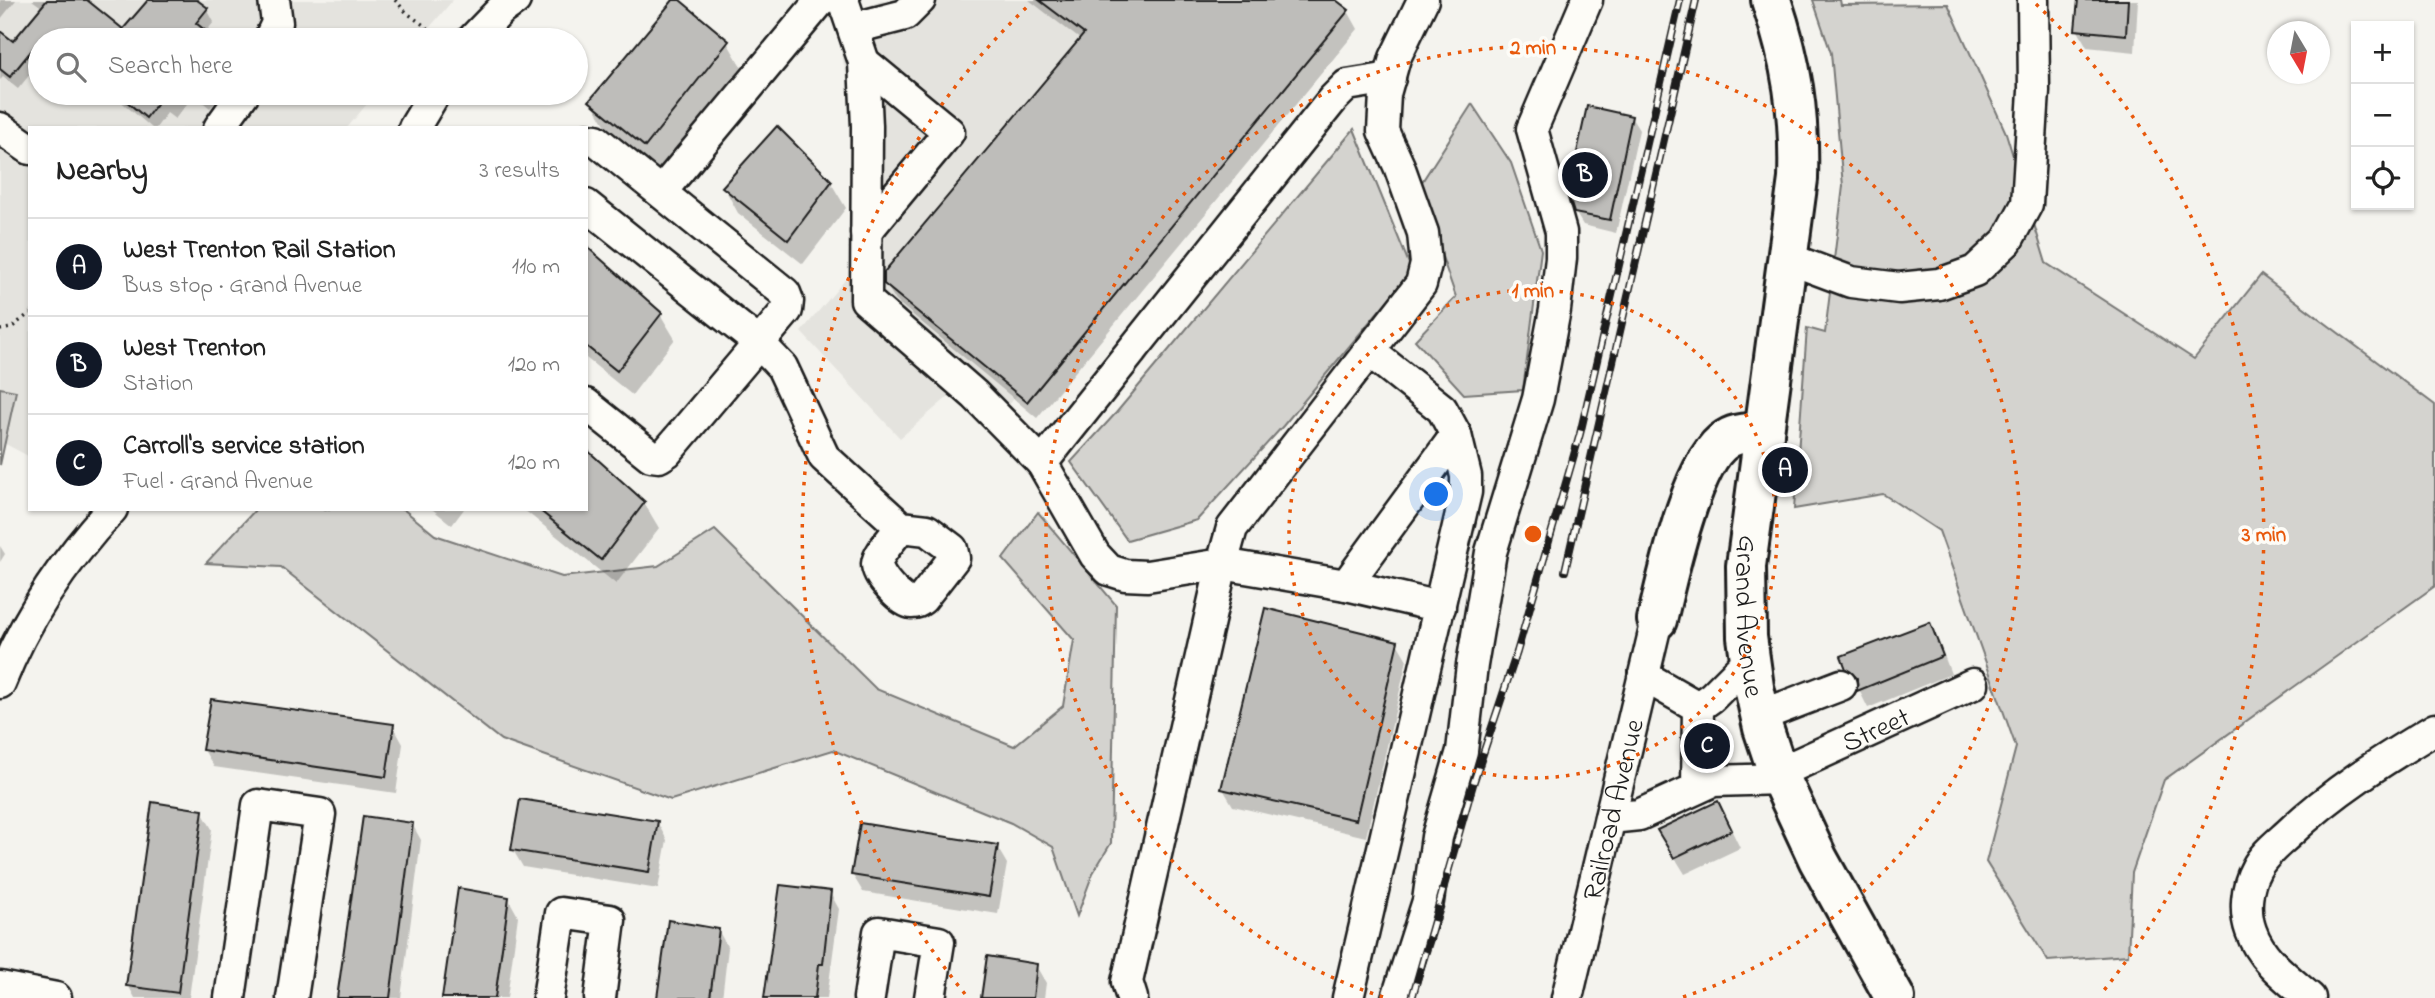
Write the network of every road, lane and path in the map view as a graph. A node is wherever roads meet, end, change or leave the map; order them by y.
1 (251, 0) edge
2 (395, 0) edge
3 (515, 0) edge
4 (821, 0) edge
5 (843, 0) edge
6 (920, 0) edge
7 (1423, 0) edge
8 (1587, 0) edge
9 (1771, 0) edge
10 (2034, 0) edge
11 (274, 21) edge
12 (428, 28) edge
13 (484, 28) edge
14 (854, 28) junction
15 (864, 62) junction
16 (1390, 78) junction
17 (235, 105) edge
18 (428, 105) edge
19 (220, 126) edge
20 (415, 126) edge
21 (0, 128) edge
22 (588, 139) edge
23 (28, 148) edge
24 (661, 192) junction
25 (588, 207) edge
26 (866, 232) junction
27 (1787, 258) junction
28 (28, 315) edge
29 (0, 330) edge
30 (759, 343) junction
31 (1369, 351) junction
32 (588, 406) edge
33 (1764, 433) junction
34 (1456, 435) junction
35 (1042, 463) junction
36 (110, 511) edge
37 (901, 527) dead end
38 (1222, 564) junction
39 (1346, 585) junction
40 (1440, 607) junction
41 (1657, 620) joint
42 (1750, 659) junction
43 (1644, 676) junction
44 (0, 683) edge
45 (1973, 684) dead end
46 (1841, 685) dead end
47 (1698, 707) junction
48 (1760, 716) junction
49 (2435, 729) edge
50 (1779, 776) junction
51 (1697, 788) junction
52 (1610, 818) junction
53 (0, 987) edge
54 (56, 998) edge
55 (230, 998) edge
56 (292, 998) edge
57 (548, 998) edge
58 (600, 998) edge
59 (869, 998) edge
60 (930, 998) edge
61 (1132, 998) edge
62 (1348, 998) edge
63 (1397, 998) edge
64 (1567, 998) edge
65 (1895, 998) edge
66 (2310, 998) edge

1 - 11 street
2 - 12 path
3 - 13 street
4 - 24 street
5 - 14 street
6 - 14 street
7 - 16 street
8 - 63 street
9 - 27 main road, Grand Avenue
10 - 27 street
14 - 15 street
15 - 26 street
15 - 26 street
16 - 31 street
16 - 35 street
17 - 19 street
18 - 20 street
21 - 23 street
22 - 24 street
24 - 30 street
25 - 30 street
26 - 35 street
27 - 33 main road, Grand Avenue
28 - 29 path
30 - 32 street
30 - 37 street
31 - 34 street
31 - 38 street
33 - 41 main road
33 - 42 main road, Grand Avenue
34 - 39 street
34 - 40 street
35 - 38 street
36 - 44 street
38 - 39 street
38 - 61 street
39 - 40 street
40 - 62 street
41 - 43 street, Railroad Avenue
42 - 47 street
42 - 48 main road, Grand Avenue
43 - 47 street
43 - 52 street, Railroad Avenue
45 - 50 street, Street
46 - 48 street
47 - 51 street
48 - 50 main road, Grand Avenue
49 - 66 street
50 - 51 street
50 - 65 main road, Grand Avenue
51 - 52 street
52 - 64 street, Railroad Avenue
53 - 54 street
55 - 56 street
57 - 58 street
59 - 60 street

